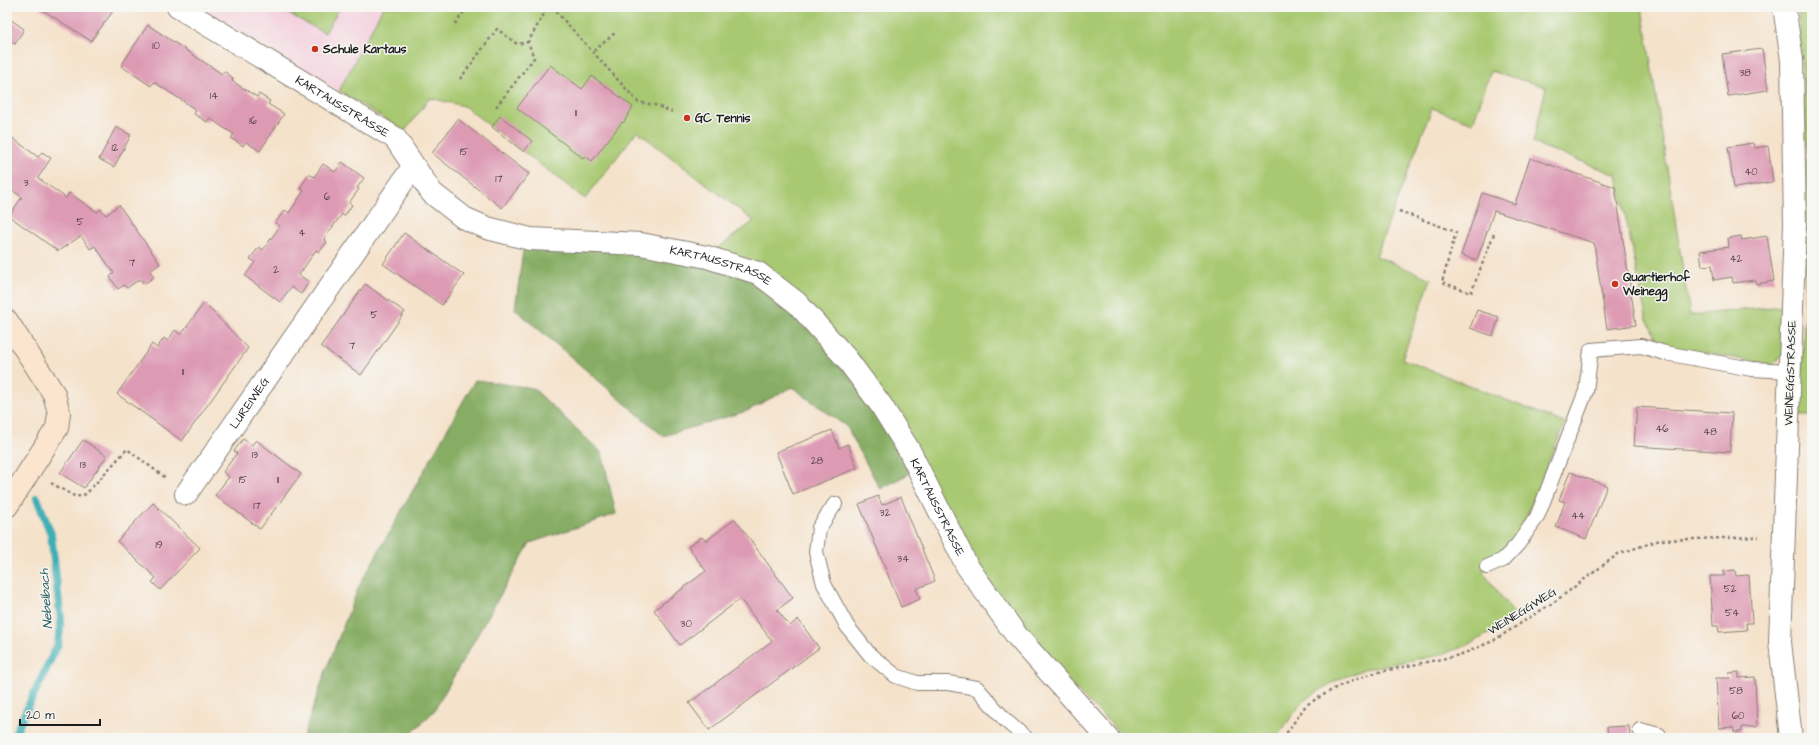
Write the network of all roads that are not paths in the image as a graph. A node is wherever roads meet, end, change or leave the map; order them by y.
1 (178, 7) edge
2 (1784, 7) edge
3 (413, 167) junction
4 (7, 321) edge
5 (1790, 371) junction
6 (186, 494) road end
7 (835, 504) dead end
8 (7, 506) edge
9 (1487, 567) dead end
10 (1640, 730) dead end
11 (1026, 738) edge
12 (1108, 738) edge
13 (1660, 738) edge
14 (1791, 738) edge

1 - 3 street, KARTAUSSTRASSE
2 - 5 street, WEINEGGSTRASSE
3 - 6 street, LUREIWEG
3 - 12 street, KARTAUSSTRASSE
4 - 8 street
5 - 9 lane
5 - 14 street, WEINEGGSTRASSE
7 - 11 lane
10 - 13 lane

